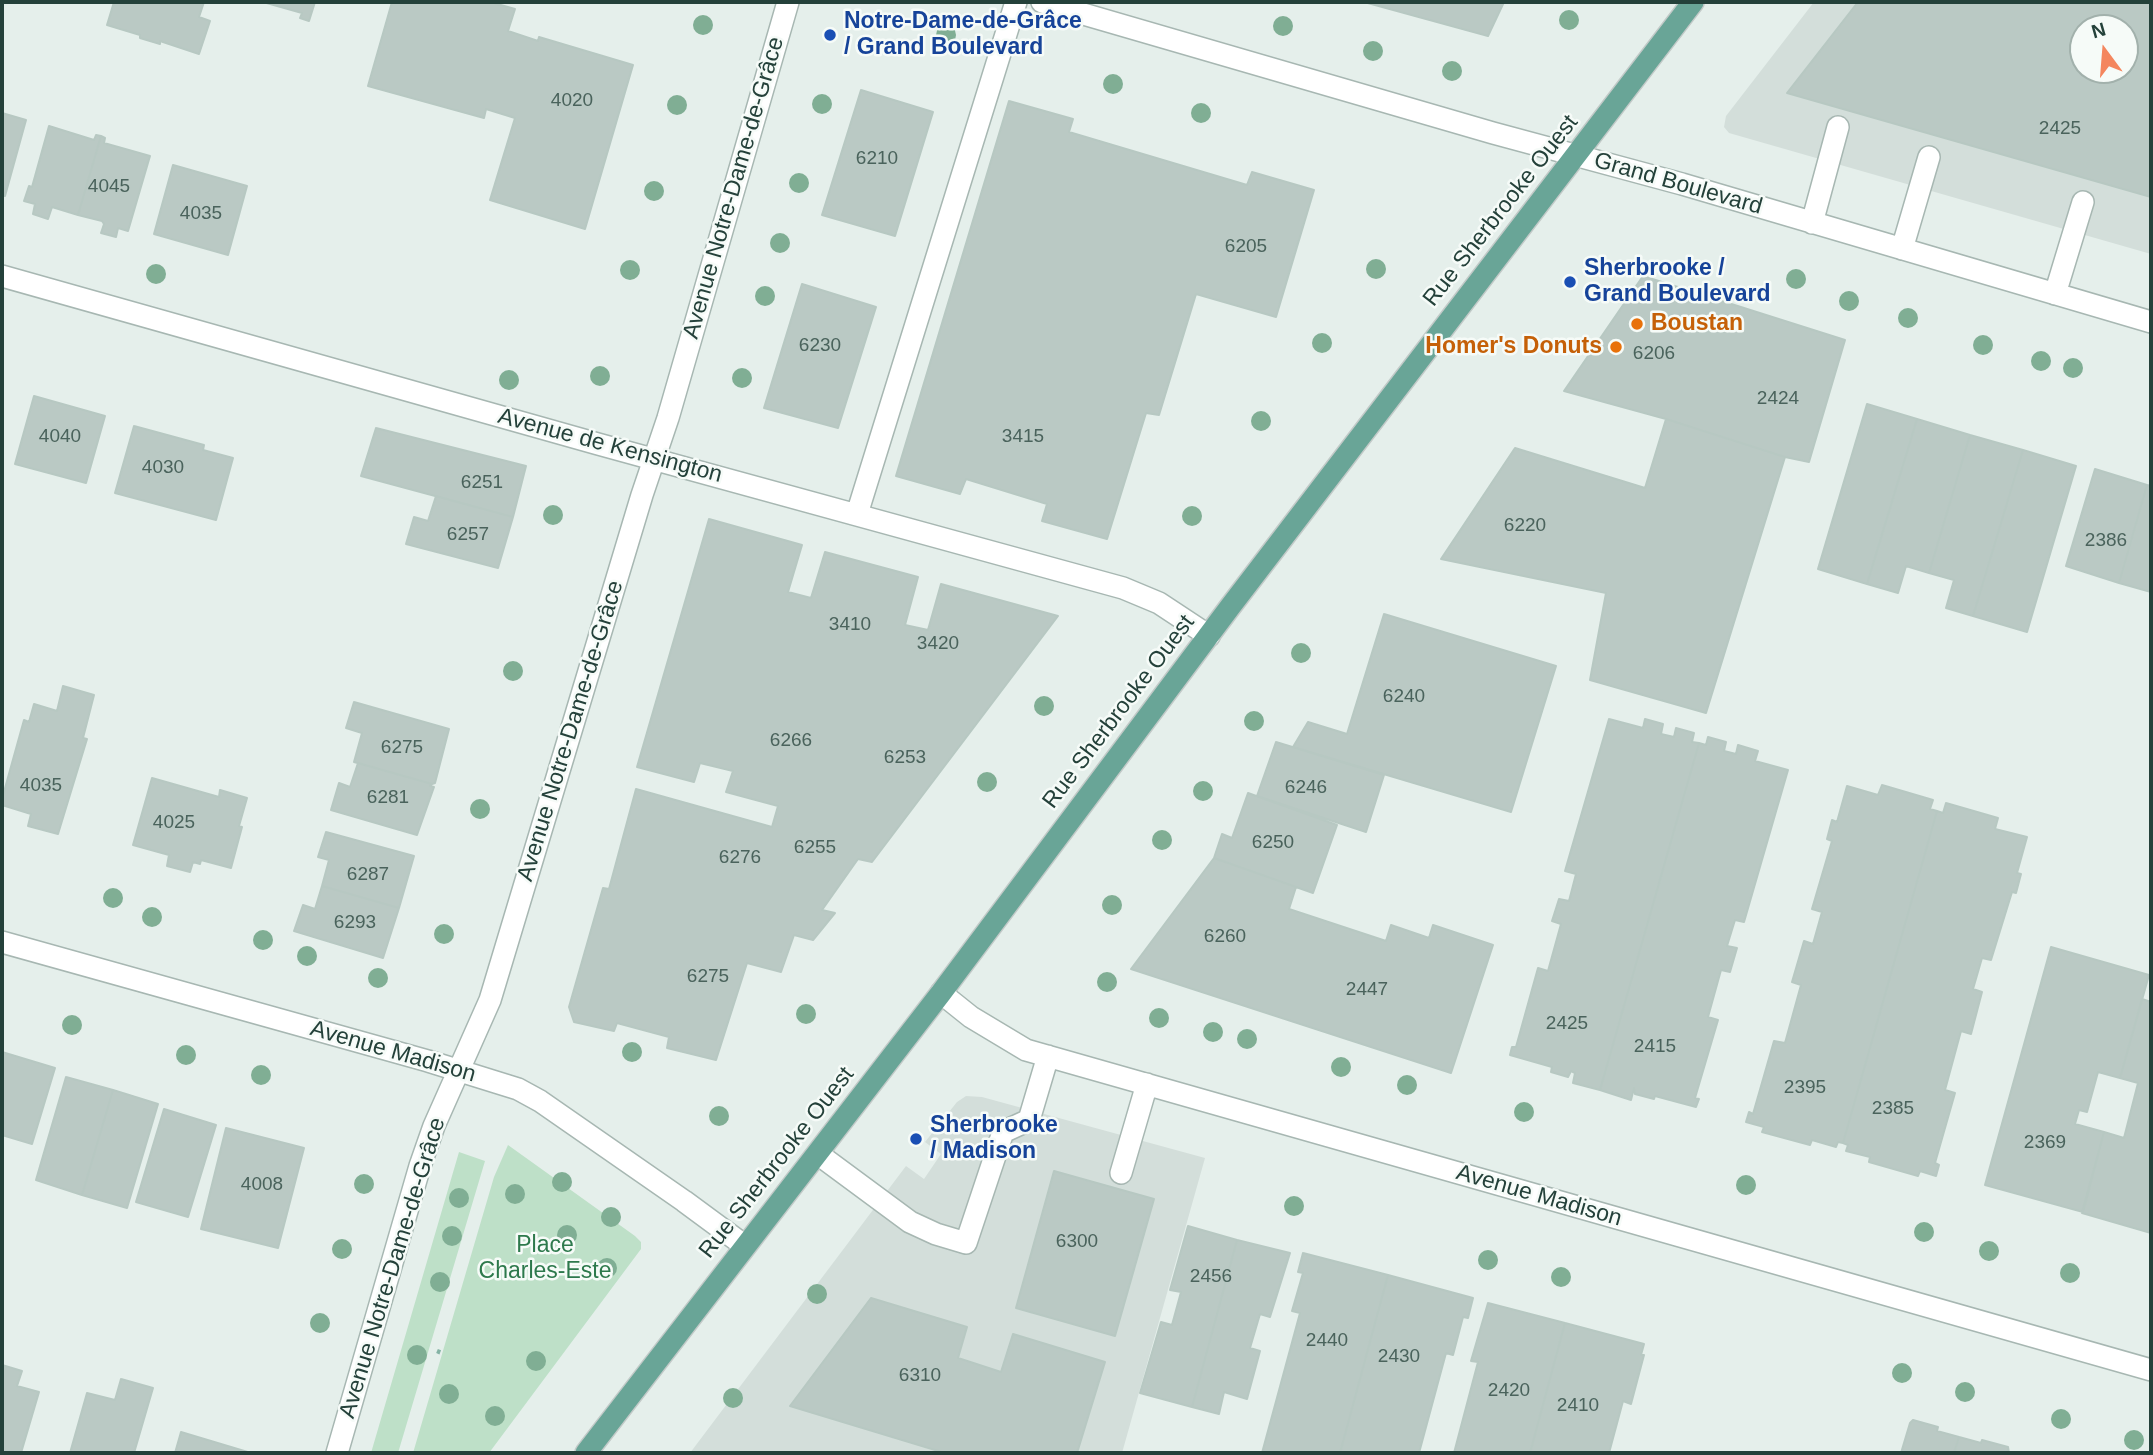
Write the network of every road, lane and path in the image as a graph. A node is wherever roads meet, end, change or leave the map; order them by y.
1 (788, 2) edge
2 (1016, 2) edge
3 (1042, 2) edge
4 (1693, 2) edge
5 (1838, 127) dead end
6 (1577, 156) junction
7 (1929, 157) dead end
8 (2083, 202) dead end
9 (1812, 223) junction
10 (1902, 249) junction
11 (2, 275) edge
12 (2055, 294) junction
13 (2151, 323) edge
14 (655, 459) junction
15 (857, 514) junction
16 (1209, 636) junction
17 (2, 942) edge
18 (941, 993) junction
19 (1048, 1056) junction
20 (459, 1071) junction
21 (1147, 1084) junction
22 (818, 1154) junction
23 (1121, 1173) dead end
24 (745, 1246) junction
25 (2151, 1370) edge
26 (337, 1453) edge
27 (586, 1453) edge

1 - 14 street, Avenue Notre-Dame-de-Grâce
2 - 15 street
3 - 6 street, Grand Boulevard
4 - 6 main road, Rue Sherbrooke Ouest
5 - 9 street
6 - 9 street, Grand Boulevard
6 - 16 main road, Rue Sherbrooke Ouest
7 - 10 street
8 - 12 street
9 - 10 street, Grand Boulevard
10 - 12 street, Grand Boulevard
11 - 14 street, Avenue de Kensington
12 - 13 street, Grand Boulevard
14 - 15 street, Avenue de Kensington
14 - 20 street, Avenue Notre-Dame-de-Grâce
15 - 16 street, Avenue de Kensington
16 - 18 main road, Rue Sherbrooke Ouest
17 - 20 street, Avenue Madison
18 - 19 street, Avenue Madison
18 - 22 main road, Rue Sherbrooke Ouest
19 - 21 street, Avenue Madison
19 - 22 street
20 - 24 street, Avenue Madison
20 - 26 street, Avenue Notre-Dame-de-Grâce
21 - 23 street
21 - 25 street, Avenue Madison
22 - 24 main road, Rue Sherbrooke Ouest
24 - 27 main road, Rue Sherbrooke Ouest

